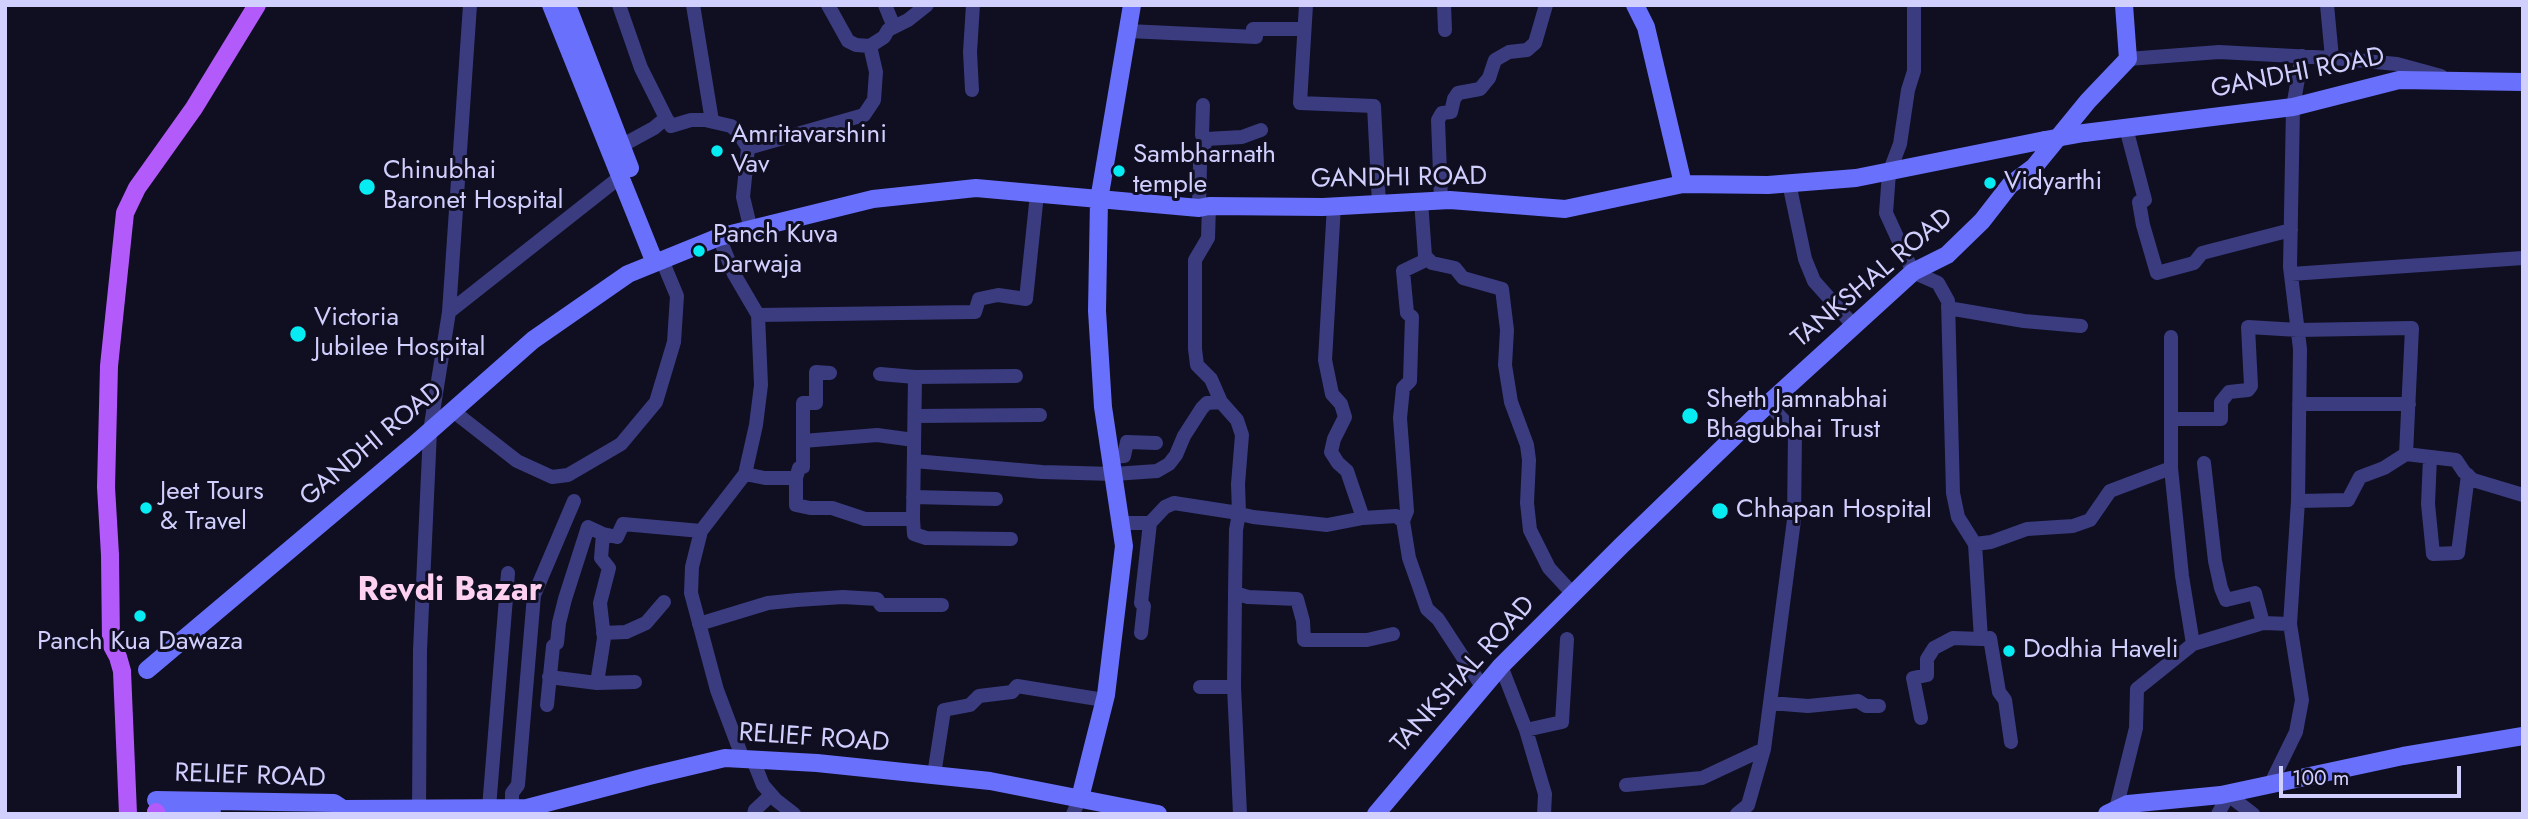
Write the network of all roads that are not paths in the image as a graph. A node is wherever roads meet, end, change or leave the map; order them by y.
1 (257, 5) edge
2 (470, 5) edge
3 (551, 5) edge
4 (567, 5) edge
5 (619, 5) edge
6 (693, 5) edge
7 (828, 5) edge
8 (885, 5) edge
9 (927, 5) edge
10 (973, 5) edge
11 (1132, 5) edge
12 (1306, 5) edge
13 (1444, 5) edge
14 (1546, 5) edge
15 (1636, 5) edge
16 (1913, 5) edge
17 (2124, 5) edge
18 (2327, 5) edge
19 (894, 27) junction
20 (1304, 29) junction
21 (1128, 30) junction
22 (1445, 30) dead end
23 (870, 46) junction
24 (2302, 56) junction
25 (2332, 58) junction
26 (2128, 59) junction
27 (2452, 79) junction
28 (2523, 82) edge
29 (972, 90) dead end
30 (1203, 105) dead end
31 (2293, 107) junction
32 (666, 118) junction
33 (712, 121) junction
34 (2126, 128) junction
35 (1261, 130) dead end
36 (1206, 139) junction
37 (621, 146) junction
38 (748, 148) junction
39 (1889, 173) junction
40 (620, 177) junction
41 (1789, 183) junction
42 (1683, 184) junction
43 (1037, 194) junction
44 (1099, 200) junction
45 (1441, 200) junction
46 (1422, 201) junction
47 (1379, 204) junction
48 (1334, 205) junction
49 (1204, 207) junction
50 (751, 230) junction
51 (2291, 230) junction
52 (719, 237) junction
53 (2523, 258) edge
54 (1428, 259) junction
55 (661, 261) junction
56 (1913, 272) junction
57 (2291, 274) junction
58 (1948, 308) junction
59 (449, 312) junction
60 (758, 315) junction
61 (1854, 326) junction
62 (2081, 326) dead end
63 (2298, 330) junction
64 (2171, 337) dead end
65 (830, 373) dead end
66 (880, 374) dead end
67 (1016, 376) dead end
68 (915, 377) junction
69 (1221, 402) junction
70 (1769, 404) junction
71 (2299, 404) junction
72 (2409, 404) junction
73 (453, 411) junction
74 (915, 415) junction
75 (1040, 415) dead end
76 (2171, 419) junction
77 (430, 431) junction
78 (803, 440) junction
79 (914, 440) junction
80 (1156, 443) dead end
81 (2406, 454) junction
82 (2430, 457) junction
83 (914, 461) junction
84 (2204, 463) dead end
85 (1112, 466) junction
86 (2171, 468) junction
87 (744, 474) junction
88 (2468, 475) junction
89 (796, 478) junction
90 (2523, 495) edge
91 (913, 497) junction
92 (996, 499) dead end
93 (574, 501) dead end
94 (2298, 501) junction
95 (1239, 513) junction
96 (1363, 518) junction
97 (912, 519) junction
98 (1403, 521) junction
99 (1121, 523) junction
100 (1150, 523) junction
101 (701, 531) junction
102 (603, 534) junction
103 (1011, 539) dead end
104 (1975, 544) junction
105 (508, 573) dead end
106 (1235, 593) junction
107 (1573, 594) junction
108 (664, 603) dead end
109 (942, 605) dead end
110 (2263, 623) junction
111 (699, 624) junction
112 (2290, 624) junction
113 (603, 633) junction
114 (1141, 633) dead end
115 (1393, 634) dead end
116 (1567, 639) dead end
117 (1981, 639) junction
118 (2193, 644) junction
119 (1501, 666) junction
120 (147, 670) dead end
121 (549, 677) junction
122 (635, 682) dead end
123 (597, 683) junction
124 (1200, 687) dead end
125 (1234, 687) junction
126 (1483, 688) junction
127 (1104, 700) junction
128 (1770, 703) junction
129 (547, 705) dead end
130 (1879, 706) dead end
131 (1921, 718) dead end
132 (1526, 730) junction
133 (2523, 736) edge
134 (2011, 742) dead end
135 (1764, 749) junction
136 (748, 759) junction
137 (934, 775) junction
138 (1626, 785) dead end
139 (2270, 785) junction
140 (2224, 794) junction
141 (771, 795) junction
142 (1077, 806) edge
143 (489, 808) junction
144 (512, 808) junction
145 (156, 809) edge
146 (536, 810) edge
147 (339, 811) edge
148 (419, 811) edge
149 (2111, 812) edge
150 (1739, 813) edge
151 (128, 814) edge
152 (254, 814) edge
153 (754, 814) edge
154 (794, 814) edge
155 (1157, 814) edge
156 (1240, 814) edge
157 (1376, 814) edge
158 (1544, 814) edge
159 (2218, 814) edge
160 (2253, 814) edge

1 - 151 main road
2 - 59 street
3 - 40 street
4 - 37 street
5 - 32 street
6 - 33 street
7 - 23 street
8 - 19 street
9 - 19 street
10 - 29 street
11 - 21 street
12 - 20 street
13 - 22 street
14 - 45 street
15 - 42 street
16 - 39 street
17 - 26 street
18 - 25 street
19 - 23 street
20 - 21 street
20 - 47 street
21 - 44 street
23 - 38 street
24 - 25 street
24 - 26 street
24 - 31 street
25 - 27 street
26 - 56 street, TANKSHAL ROAD
27 - 28 street, GANDHI ROAD
27 - 31 street, GANDHI ROAD
30 - 36 street
31 - 34 street, GANDHI ROAD
31 - 51 street
32 - 33 street
32 - 37 street
33 - 38 street
34 - 39 street, GANDHI ROAD, bridge
34 - 51 street
35 - 36 street
36 - 49 street
37 - 55 street
38 - 50 street
39 - 41 street, GANDHI ROAD
39 - 56 street
40 - 55 street
40 - 59 street
41 - 42 street, GANDHI ROAD
41 - 61 street
42 - 45 street, GANDHI ROAD
43 - 44 street, GANDHI ROAD
43 - 50 street, GANDHI ROAD
43 - 60 street
44 - 49 street, GANDHI ROAD
44 - 85 street
45 - 46 street, GANDHI ROAD
46 - 47 street, GANDHI ROAD
46 - 54 street
47 - 48 street, GANDHI ROAD
48 - 49 street, GANDHI ROAD
48 - 96 street
49 - 69 street
50 - 52 street, GANDHI ROAD
51 - 57 street
52 - 55 street, GANDHI ROAD
52 - 60 street
53 - 57 street
54 - 98 street
54 - 107 street
55 - 73 street, GANDHI ROAD
55 - 73 street
56 - 58 street
56 - 61 street, TANKSHAL ROAD
57 - 63 street
58 - 62 street
58 - 104 street
59 - 77 street
60 - 87 street
61 - 70 street, TANKSHAL ROAD
63 - 71 street
63 - 72 street
63 - 76 street
64 - 76 street
65 - 78 street
66 - 68 street
67 - 68 street
68 - 74 street
69 - 85 street
69 - 95 street
70 - 107 street, TANKSHAL ROAD
70 - 128 street
71 - 72 street
71 - 94 street
72 - 81 street
73 - 77 street, GANDHI ROAD
74 - 75 street
74 - 79 street
76 - 86 street
77 - 120 street, GANDHI ROAD
77 - 148 street
78 - 79 street
78 - 89 street
79 - 83 street
80 - 85 street
81 - 82 street
81 - 94 street
82 - 88 street
82 - 88 street
83 - 85 street
83 - 91 street
84 - 110 street
85 - 99 street
86 - 104 street
86 - 118 street
87 - 89 street
87 - 101 street
88 - 90 street
89 - 97 street
91 - 92 street
91 - 97 street
93 - 144 street
94 - 112 street
95 - 96 street
95 - 100 street
95 - 106 street
96 - 98 street
97 - 103 street
98 - 126 street
99 - 100 street
99 - 127 street
100 - 114 street
101 - 102 street
101 - 111 street
102 - 113 street
102 - 121 street
104 - 117 street
105 - 143 street
106 - 115 street
106 - 125 street
107 - 119 street, TANKSHAL ROAD
108 - 113 street
109 - 111 street
110 - 112 street
110 - 118 street
111 - 136 street
112 - 139 street
113 - 123 street
116 - 132 street
117 - 131 street
117 - 134 street
118 - 149 street
119 - 126 street, TANKSHAL ROAD
119 - 132 street
121 - 123 street
121 - 129 street
122 - 123 street
124 - 125 street
125 - 156 street
126 - 157 street, TANKSHAL ROAD
127 - 137 street
127 - 142 street
128 - 130 street
128 - 135 street
132 - 158 street
133 - 139 street
135 - 138 street
135 - 150 street
136 - 137 street, RELIEF ROAD
136 - 141 street
136 - 146 street, RELIEF ROAD
137 - 142 street, RELIEF ROAD
139 - 140 street
140 - 149 street
140 - 159 street
140 - 160 street
141 - 153 street
141 - 154 street
142 - 155 street, RELIEF ROAD
143 - 144 street, RELIEF ROAD
143 - 148 street, RELIEF ROAD
144 - 146 street, RELIEF ROAD
145 - 147 street, RELIEF ROAD
145 - 152 street, RELIEF ROAD
147 - 148 street, RELIEF ROAD

